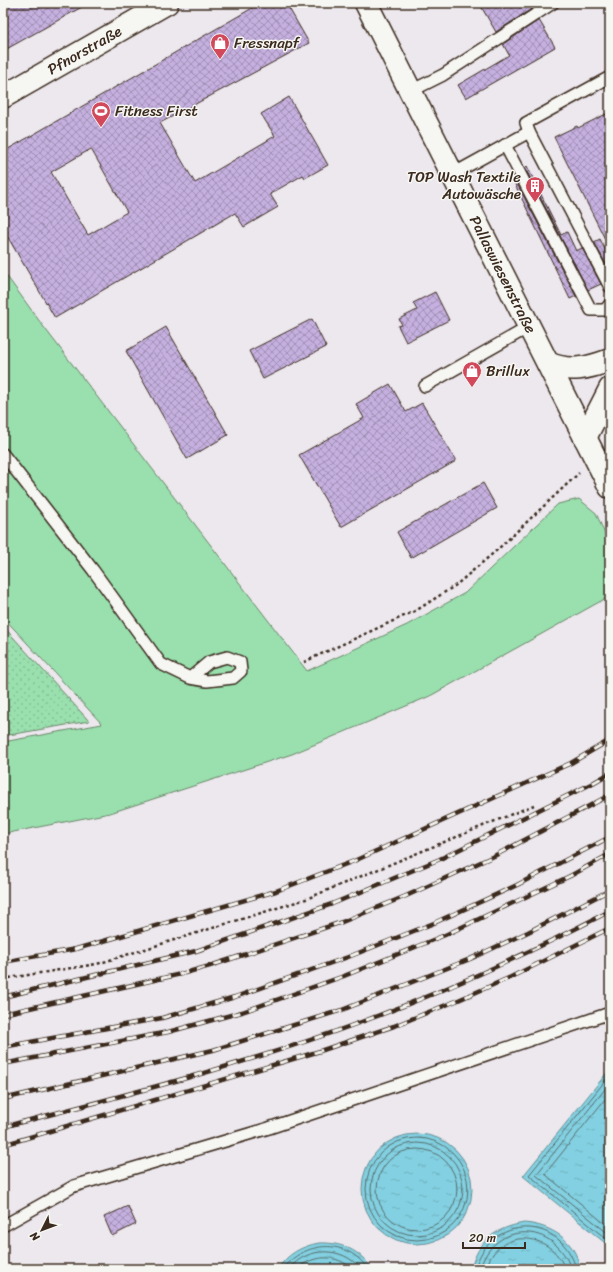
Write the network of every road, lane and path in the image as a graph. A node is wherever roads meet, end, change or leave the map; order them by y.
1 (167, 3) edge
2 (366, 3) edge
3 (553, 3) edge
4 (610, 77) edge
5 (411, 91) junction
6 (3, 97) edge
7 (529, 132) junction
8 (505, 145) junction
9 (453, 174) junction
10 (610, 287) edge
11 (610, 304) edge
12 (529, 327) junction
13 (610, 360) edge
14 (548, 363) junction
15 (425, 386) dead end
16 (610, 389) edge
17 (585, 438) junction
18 (3, 454) edge
19 (595, 458) junction
20 (610, 487) edge
21 (304, 662) dead end
22 (190, 678) dead end
23 (534, 805) dead end
24 (3, 979) edge
25 (610, 1013) edge
26 (3, 1226) edge

1 - 6 main road, Pfnorstraße
2 - 5 main road, Pallaswiesenstraße
3 - 5 lane
4 - 7 lane
5 - 9 main road, Pallaswiesenstraße
7 - 8 lane
7 - 10 lane
8 - 9 lane
8 - 11 lane
9 - 12 main road, Pallaswiesenstraße
12 - 14 main road, Pallaswiesenstraße
12 - 15 lane
13 - 14 main road
14 - 17 main road, Pallaswiesenstraße
16 - 17 main road
17 - 19 main road, Pallaswiesenstraße
18 - 22 lane
19 - 20 main road, Pallaswiesenstraße
19 - 21 path
23 - 24 path
25 - 26 lane

